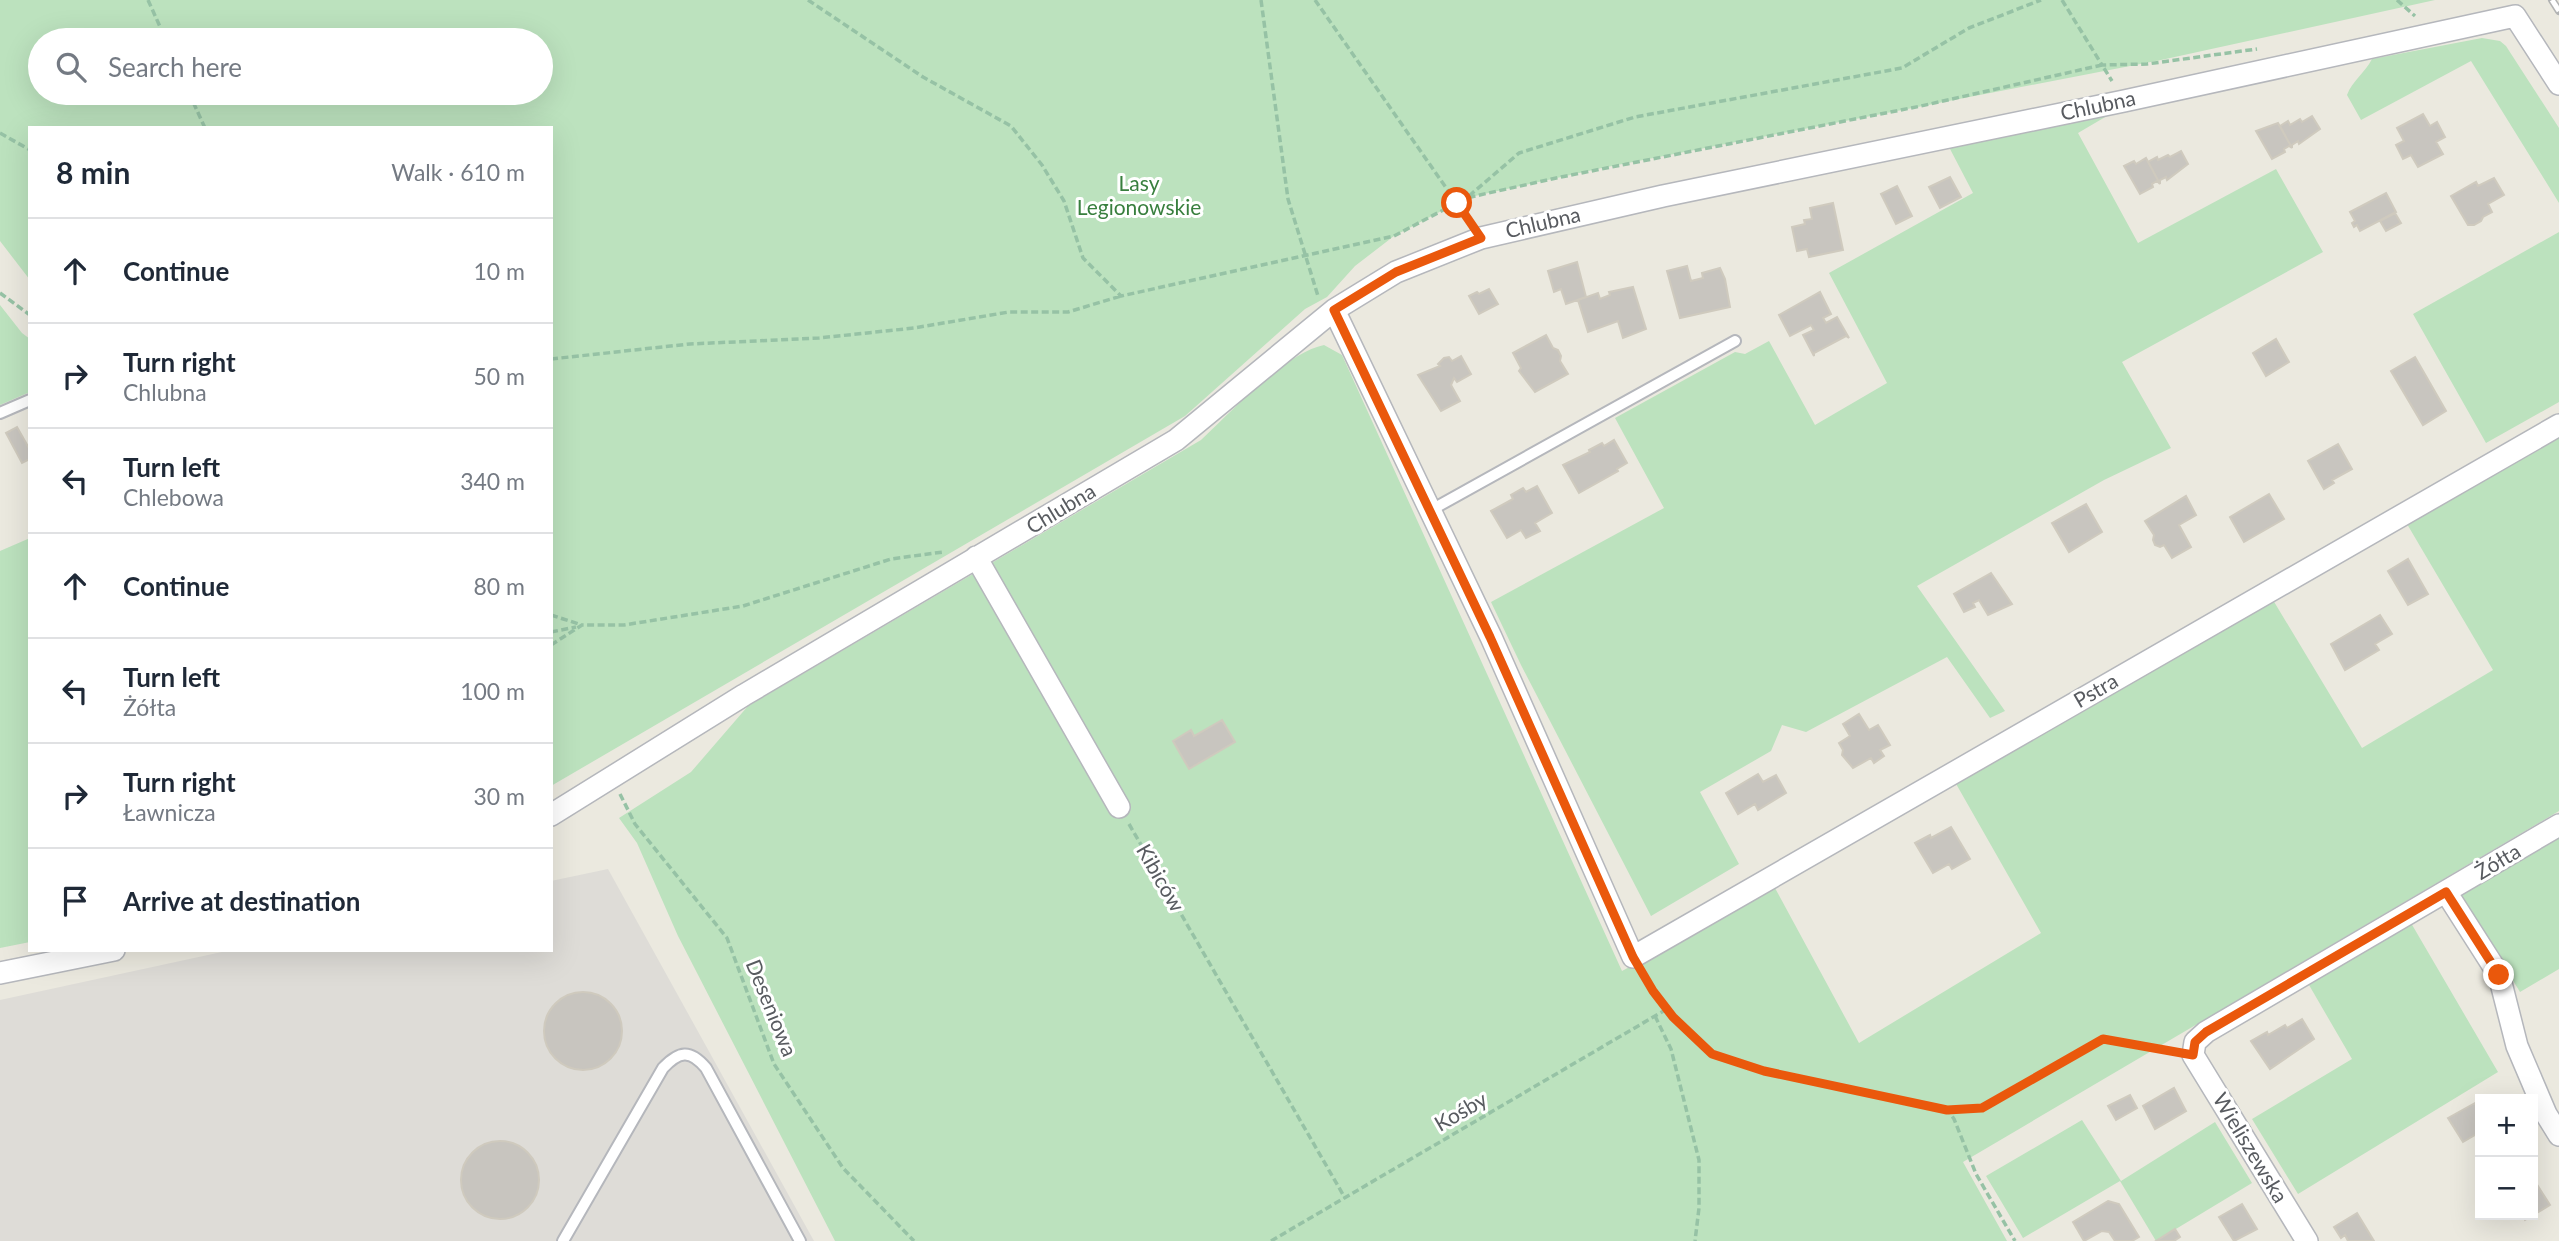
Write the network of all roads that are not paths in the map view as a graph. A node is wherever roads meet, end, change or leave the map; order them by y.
1 (2559, 84) edge
2 (1330, 313) junction
3 (1735, 341) dead end
4 (28, 401) edge
5 (0, 413) edge
6 (2559, 425) edge
7 (1431, 510) junction
8 (976, 557) junction
9 (1119, 807) road end
10 (553, 814) edge
11 (2559, 825) edge
12 (2446, 892) junction
13 (104, 952) edge
14 (0, 973) edge
15 (2193, 1055) joint
16 (2559, 1135) edge
17 (563, 1241) edge
18 (800, 1241) edge
19 (2307, 1241) edge

1 - 2 street, Chlubna
2 - 7 street
2 - 8 street, Chlubna
3 - 7 lane
4 - 5 lane
6 - 7 street, Pstra
8 - 9 street
8 - 10 street, Chlubna
11 - 12 street, Żółta
12 - 15 street, Żółta
12 - 16 street
13 - 14 street
15 - 19 street, Wieliszewska
17 - 18 lane

